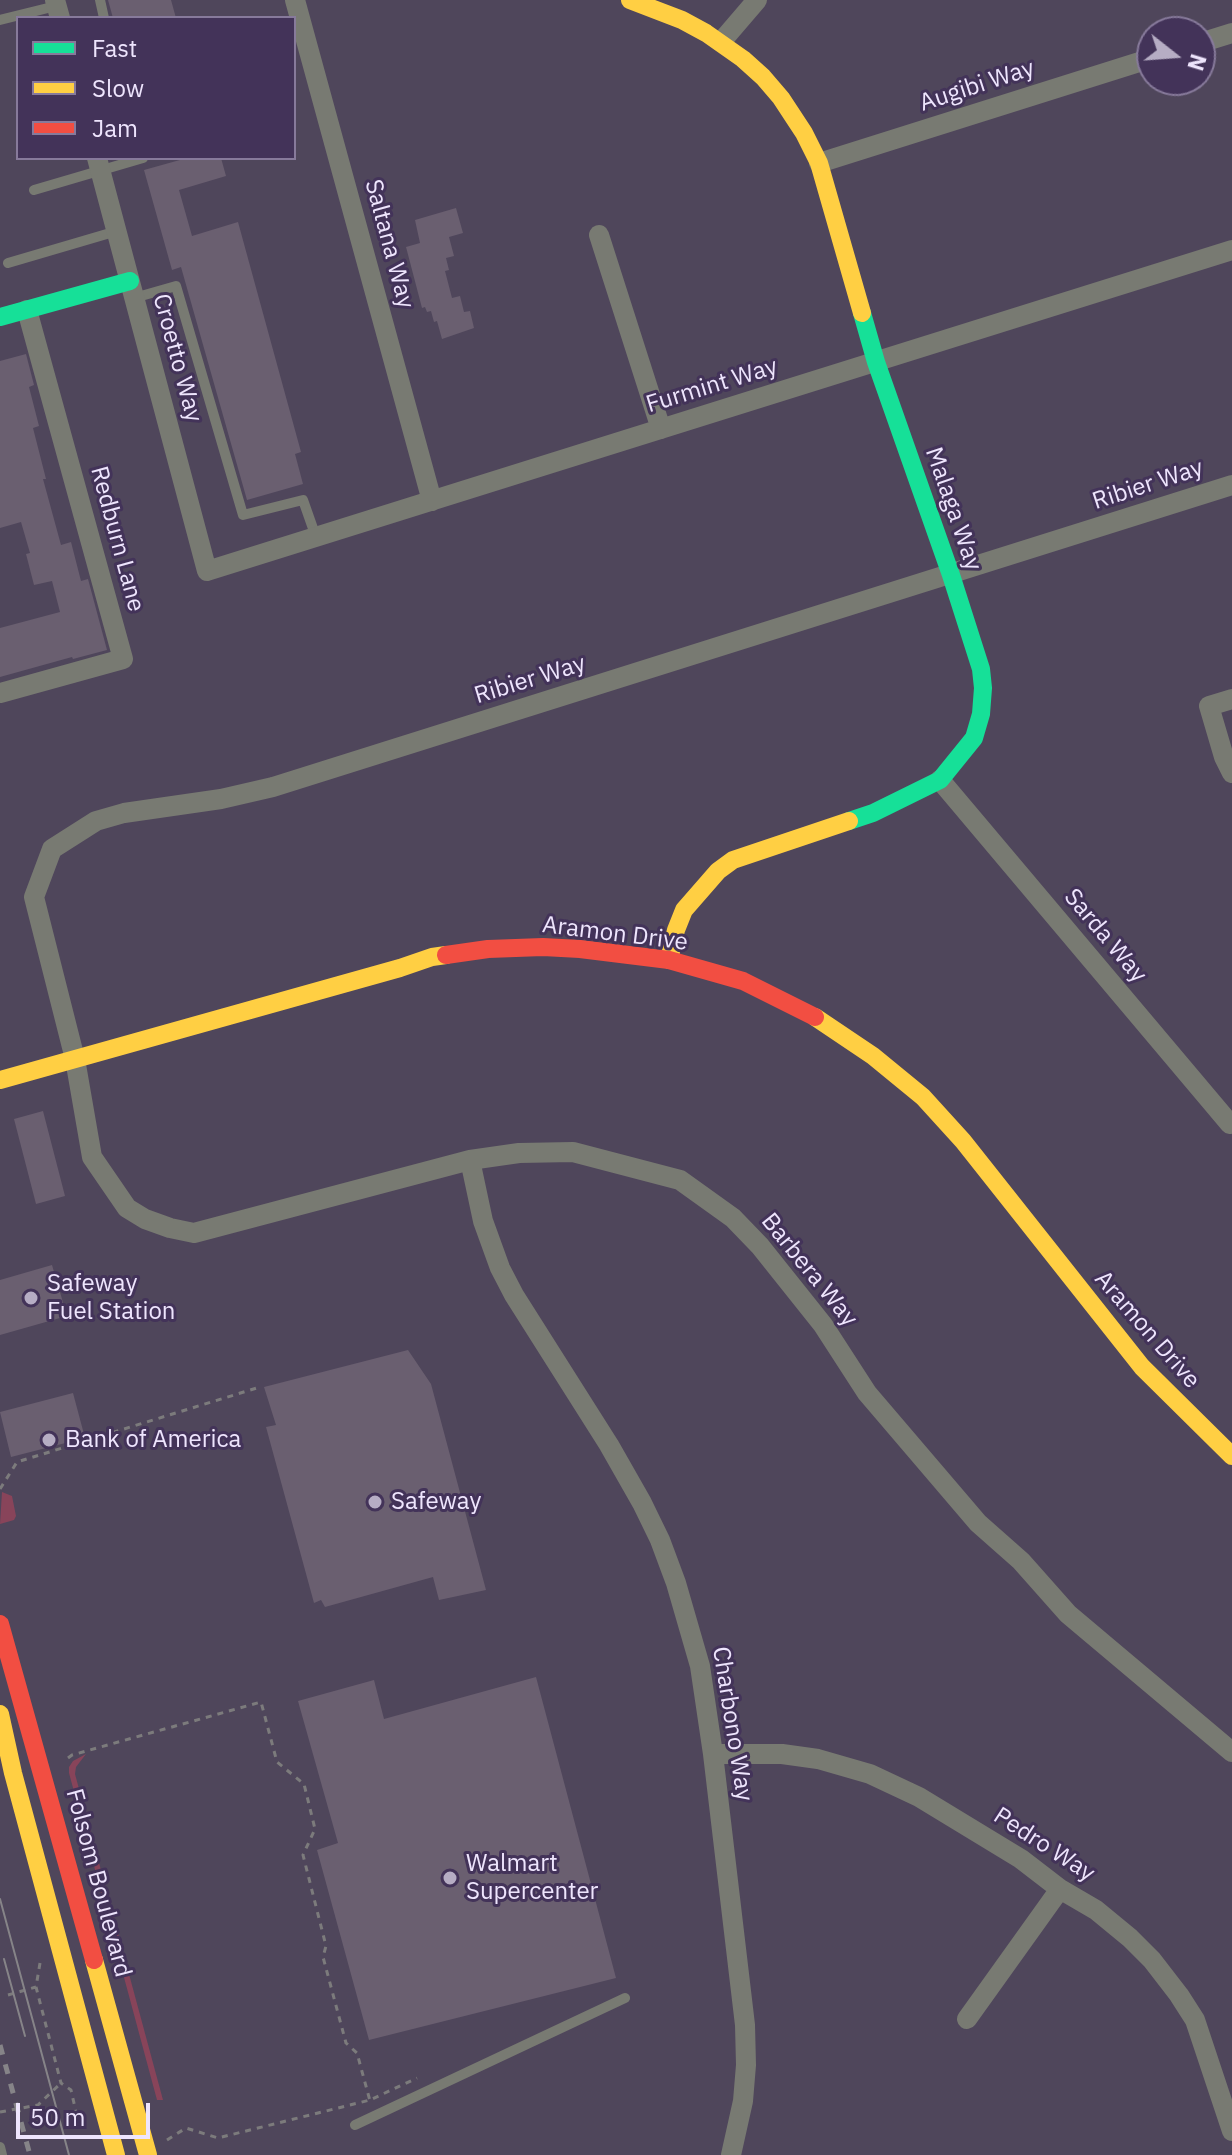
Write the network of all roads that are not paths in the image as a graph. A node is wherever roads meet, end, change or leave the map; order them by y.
1 (295, 0) edge
2 (630, 0) edge
3 (757, 0) edge
4 (57, 8) edge
5 (19, 16) edge
6 (721, 42) junction
7 (1136, 63) edge
8 (128, 160) edge
9 (819, 163) junction
10 (99, 164) edge
11 (34, 190) dead end
12 (117, 231) junction
13 (599, 235) dead end
14 (1232, 250) edge
15 (8, 263) dead end
16 (132, 290) junction
17 (27, 310) junction
18 (0, 317) edge
19 (876, 362) junction
20 (661, 429) junction
21 (1232, 485) edge
22 (432, 501) junction
23 (316, 537) junction
24 (207, 571) joint
25 (951, 575) junction
26 (0, 693) edge
27 (1232, 699) edge
28 (1232, 773) edge
29 (940, 780) junction
30 (669, 960) junction
31 (75, 1059) junction
32 (0, 1080) edge
33 (1232, 1122) edge
34 (470, 1160) junction
35 (1232, 1456) edge
36 (0, 1624) edge
37 (0, 1714) edge
38 (1232, 1752) edge
39 (713, 1754) junction
40 (1060, 1889) junction
41 (625, 1998) dead end
42 (967, 2019) dead end
43 (355, 2125) dead end
44 (1232, 2131) edge
45 (0, 2147) edge
46 (2, 2155) edge
47 (116, 2155) edge
48 (148, 2155) edge
49 (731, 2155) edge

1 - 22 street, Saltana Way
2 - 6 street, Malaga Way
3 - 6 street
4 - 5 lane
6 - 9 street, Malaga Way
7 - 9 street, Augibi Way
8 - 10 lane
9 - 19 street, Malaga Way
10 - 11 lane
10 - 12 street, Croetto Way
12 - 15 lane
12 - 16 street, Croetto Way
13 - 20 street
14 - 19 street, Furmint Way
16 - 17 street
16 - 23 lane
16 - 24 street, Croetto Way
17 - 18 street
17 - 26 street, Redburn Lane
19 - 20 street, Furmint Way
19 - 25 street, Malaga Way
20 - 22 street, Furmint Way
21 - 25 street, Ribier Way
22 - 23 street, Furmint Way
23 - 24 street, Furmint Way
25 - 29 street, Malaga Way
25 - 31 street, Ribier Way
27 - 28 street
29 - 30 street, Malaga Way
29 - 33 street, Sarda Way
30 - 31 street, Aramon Drive
30 - 35 street, Aramon Drive
31 - 32 street, Aramon Drive
31 - 34 street, Barbera Way
34 - 38 street, Barbera Way
34 - 39 street, Charbono Way
36 - 48 street, Folsom Boulevard
37 - 47 street
39 - 40 street, Pedro Way
39 - 49 street, Charbono Way
40 - 42 street
40 - 44 street, Pedro Way
41 - 43 lane
45 - 46 lane

